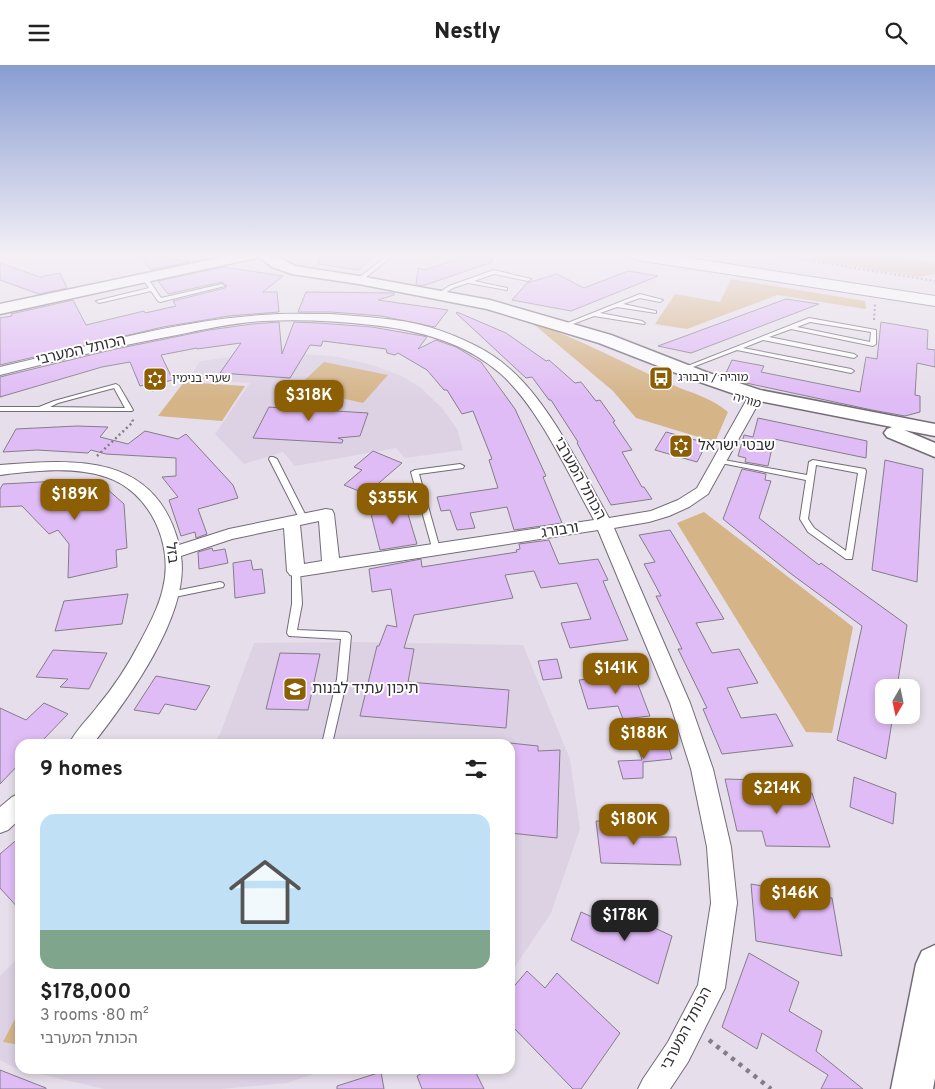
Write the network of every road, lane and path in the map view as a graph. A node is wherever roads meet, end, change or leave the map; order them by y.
1 (37, 303) edge
2 (479, 303) edge
3 (622, 303) edge
4 (875, 303) edge
5 (616, 305) junction
6 (0, 309) edge
7 (654, 312) dead end
8 (593, 314) junction
9 (642, 323) dead end
10 (567, 327) junction
11 (790, 327) junction
12 (874, 331) junction
13 (762, 338) junction
14 (736, 348) junction
15 (854, 356) dead end
16 (682, 369) junction
17 (0, 371) edge
18 (850, 371) dead end
19 (753, 399) junction
20 (0, 409) edge
21 (130, 410) junction
22 (38, 411) junction
23 (884, 430) junction
24 (935, 430) edge
25 (935, 440) edge
26 (935, 451) edge
27 (273, 459) dead end
28 (721, 461) junction
29 (460, 465) dead end
30 (84, 469) junction
31 (0, 470) edge
32 (810, 478) junction
33 (297, 519) junction
34 (604, 524) junction
35 (436, 549) junction
36 (172, 553) junction
37 (332, 565) junction
38 (296, 571) junction
39 (220, 585) dead end
40 (170, 595) junction
41 (84, 739) edge
42 (328, 739) edge
43 (15, 808) edge
44 (0, 822) edge
45 (935, 965) edge
46 (691, 1025) junction
47 (653, 1089) edge
48 (771, 1089) edge
49 (912, 1089) edge

1 - 6 street
2 - 10 street, מוריה
3 - 5 lane
4 - 12 path
5 - 7 lane
5 - 8 lane
8 - 9 lane
8 - 10 lane
10 - 16 street, מוריה
10 - 19 street, מוריה
11 - 12 lane
11 - 12 lane
11 - 13 lane
13 - 14 lane
13 - 15 lane
14 - 16 lane
14 - 18 lane
16 - 19 street, מוריה
17 - 34 street, הכותל המערבי
19 - 23 street, מוריה
19 - 24 street, מוריה
19 - 28 street, ורבורג
20 - 22 lane
21 - 22 lane
21 - 22 lane
21 - 30 path
23 - 25 street, מוריה
23 - 26 street
27 - 33 lane
28 - 32 lane
28 - 34 street, ורבורג
29 - 35 lane
30 - 31 street, בזל
30 - 36 street, בזל
32 - 32 lane
33 - 36 street
33 - 37 street
33 - 38 street
34 - 35 street, ורבורג
34 - 46 street, הכותל המערבי
35 - 37 street, ורבורג
36 - 40 street, בזל
37 - 38 street, ורבורג
38 - 42 lane
39 - 40 lane
40 - 41 street, בזל
43 - 44 street
45 - 49 street
46 - 47 street, הכותל המערבי
46 - 48 path

